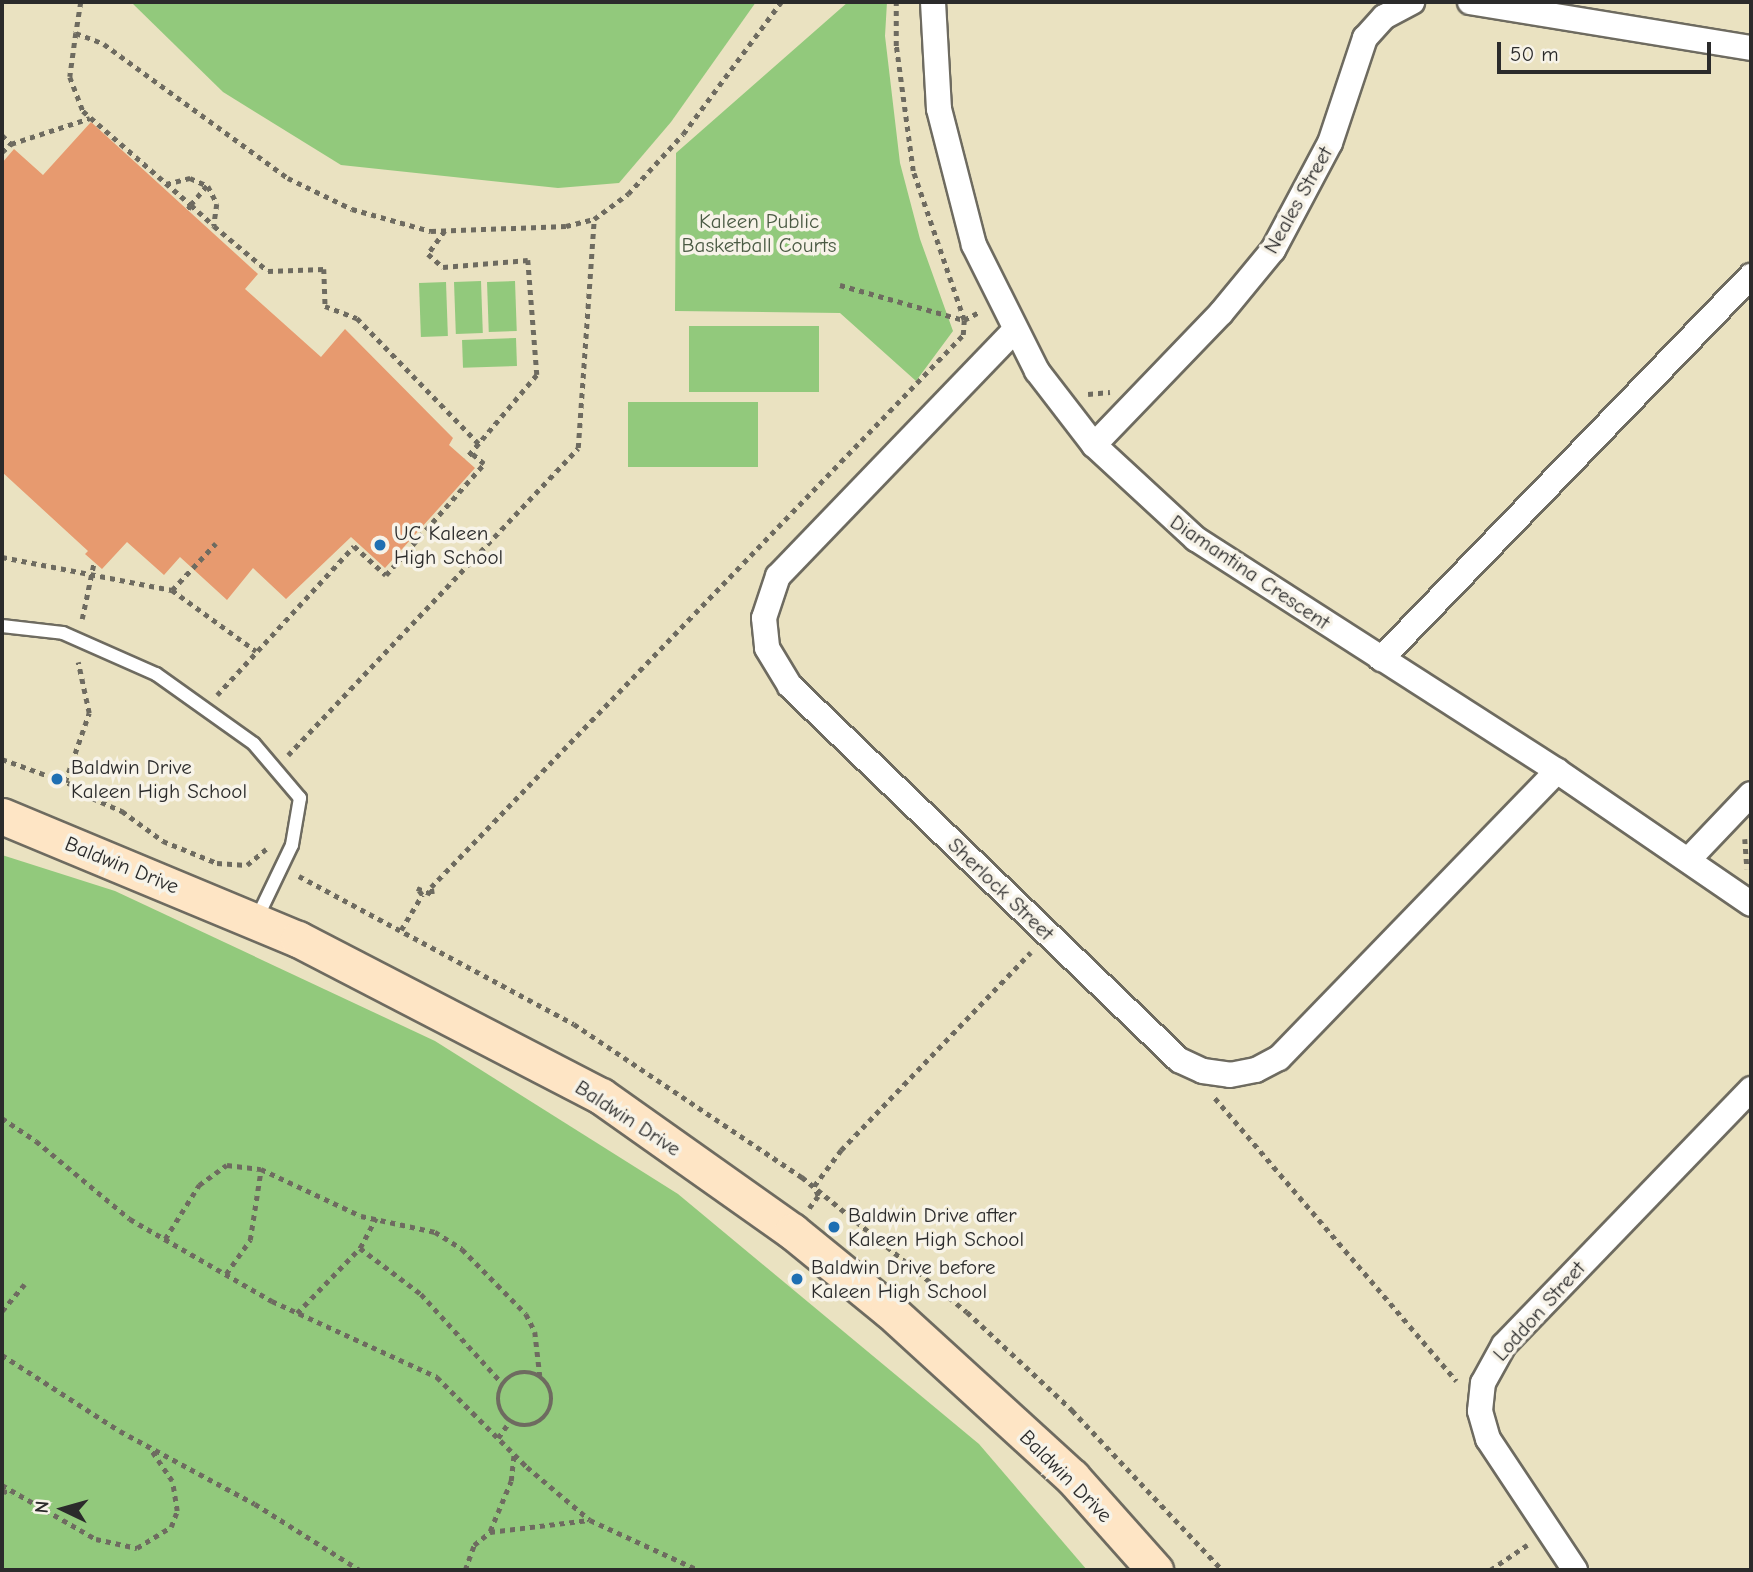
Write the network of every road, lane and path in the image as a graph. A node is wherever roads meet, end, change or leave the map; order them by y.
1 (80, 2) edge
2 (781, 2) edge
3 (897, 2) edge
4 (933, 2) edge
5 (1412, 2) edge
6 (1470, 2) edge
7 (76, 33) junction
8 (1751, 48) edge
9 (90, 118) junction
10 (2, 135) edge
11 (11, 144) junction
12 (2, 152) edge
13 (166, 184) junction
14 (208, 186) junction
15 (190, 208) junction
16 (594, 219) junction
17 (214, 226) junction
18 (445, 230) junction
19 (1751, 275) edge
20 (841, 285) dead end
21 (999, 302) junction
22 (964, 320) junction
23 (1014, 331) junction
24 (1080, 391) dead end
25 (1129, 409) junction
26 (480, 445) junction
27 (1094, 445) junction
28 (471, 454) junction
29 (466, 460) dead end
30 (215, 543) dead end
31 (2, 557) edge
32 (94, 562) dead end
33 (92, 571) junction
34 (172, 590) junction
35 (2, 626) edge
36 (78, 639) junction
37 (257, 652) junction
38 (1381, 659) junction
39 (204, 709) junction
40 (275, 769) junction
41 (1557, 771) junction
42 (65, 782) dead end
43 (1751, 794) edge
44 (2, 816) edge
45 (1689, 858) junction
46 (1751, 904) edge
47 (256, 920) junction
48 (401, 930) dead end
49 (1048, 935) junction
50 (1216, 1074) junction
51 (1751, 1089) edge
52 (2, 1118) edge
53 (261, 1169) junction
54 (376, 1218) junction
55 (792, 1231) junction
56 (165, 1239) junction
57 (360, 1248) junction
58 (226, 1274) junction
59 (25, 1284) dead end
60 (2, 1311) edge
61 (297, 1313) junction
62 (2, 1355) edge
63 (540, 1376) junction
64 (502, 1383) junction
65 (1480, 1397) junction
66 (510, 1421) junction
67 (498, 1438) junction
68 (148, 1446) junction
69 (514, 1454) junction
70 (2, 1485) edge
71 (2, 1491) edge
72 (16, 1493) junction
73 (590, 1520) junction
74 (1548, 1531) junction
75 (490, 1532) junction
76 (360, 1570) edge
77 (465, 1570) edge
78 (698, 1570) edge
79 (1155, 1570) edge
80 (1490, 1570) edge
81 (1575, 1570) edge

1 - 7 path
2 - 16 path
3 - 22 path
4 - 21 street, Diamantina Crescent
5 - 25 street, Neales Street
6 - 8 street
7 - 9 path
7 - 18 path
9 - 11 path
9 - 13 path
10 - 11 path
11 - 12 path
13 - 14 path
13 - 15 path
14 - 15 path
14 - 17 path
15 - 17 path
16 - 18 path
16 - 40 path
17 - 26 path
18 - 26 path
19 - 38 street
20 - 22 path
21 - 22 path
21 - 23 street, Diamantina Crescent
22 - 48 path
23 - 27 street, Diamantina Crescent
23 - 49 street, Sherlock Street
24 - 25 path
25 - 27 street, Neales Street
26 - 28 path
27 - 38 street, Diamantina Crescent
28 - 29 path
28 - 37 path
30 - 34 path
31 - 33 path
32 - 33 path
33 - 34 path
33 - 36 path
34 - 37 path
35 - 36 lane
36 - 39 lane
36 - 42 path
37 - 39 path
38 - 41 street, Diamantina Crescent
39 - 40 lane
40 - 47 lane
41 - 45 street, Diamantina Crescent
41 - 50 street, Sherlock Street
43 - 45 street
44 - 47 main road, Baldwin Drive
45 - 46 street, Diamantina Crescent
47 - 55 main road, Baldwin Drive
49 - 50 street, Sherlock Street
49 - 55 path
50 - 65 path
51 - 65 street, Loddon Street
52 - 56 path
53 - 54 path
53 - 56 path
53 - 58 path
54 - 57 path
54 - 63 path
55 - 79 main road, Baldwin Drive
56 - 58 path
57 - 61 path
57 - 64 path
58 - 61 path
59 - 60 path
61 - 67 path
62 - 68 path
63 - 64 path
63 - 66 path
64 - 66 path
65 - 74 street, Loddon Street
66 - 67 path
67 - 69 path
68 - 72 path
68 - 76 path
69 - 73 path
69 - 75 path
70 - 72 path
71 - 72 path
73 - 75 path
73 - 78 path
74 - 80 path
74 - 81 street, Loddon Street
75 - 77 path

